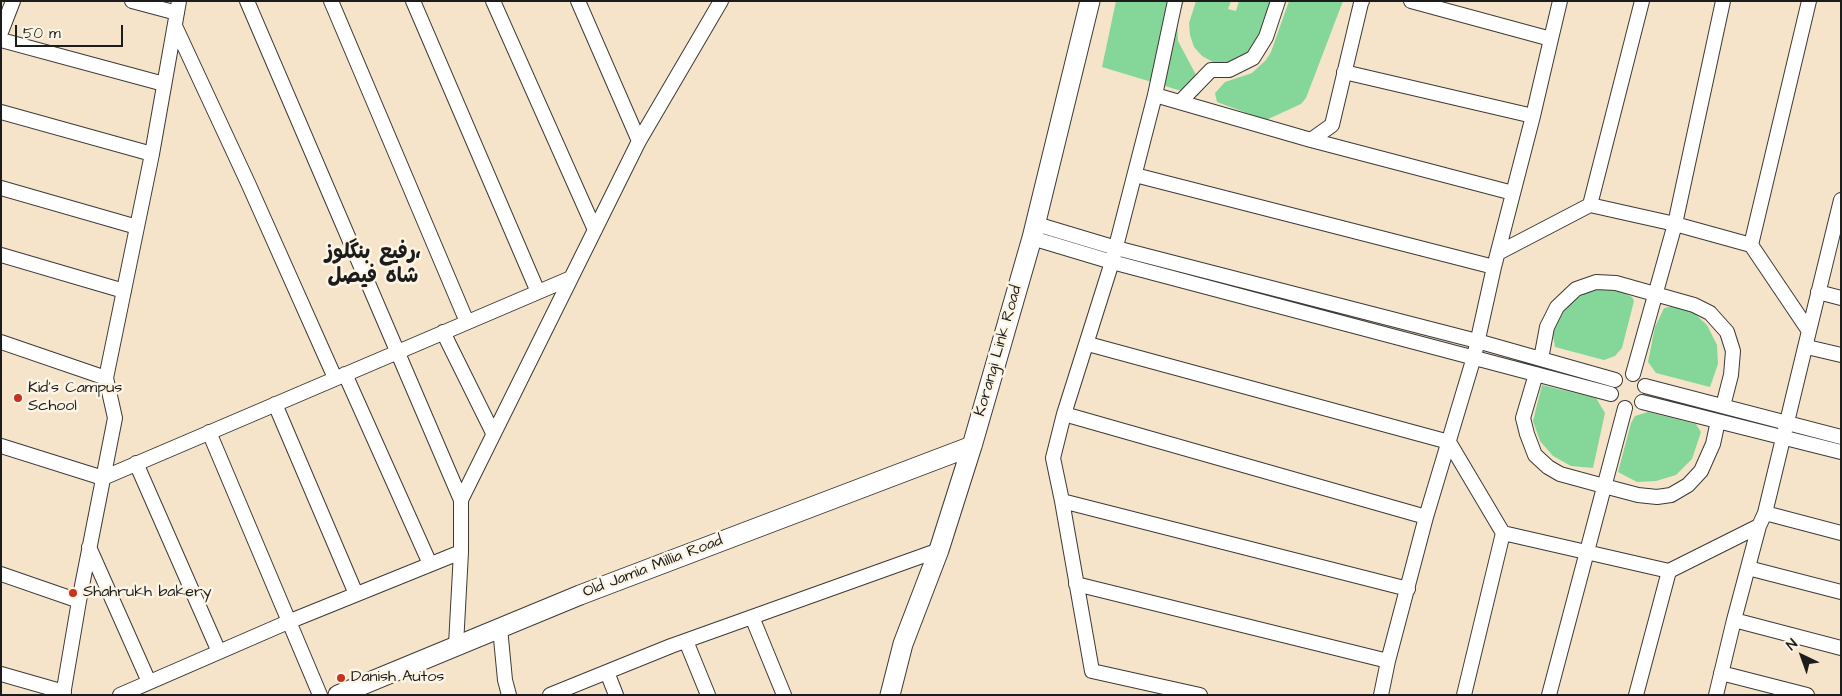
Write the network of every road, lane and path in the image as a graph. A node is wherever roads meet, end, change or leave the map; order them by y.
1 (13, 1) edge
2 (132, 1) edge
3 (247, 1) edge
4 (331, 1) edge
5 (413, 1) edge
6 (492, 1) edge
7 (578, 1) edge
8 (721, 1) edge
9 (1090, 1) edge
10 (1175, 1) edge
11 (1278, 1) edge
12 (1362, 1) edge
13 (1411, 1) edge
14 (1560, 1) edge
15 (1642, 1) edge
16 (1723, 1) edge
17 (1809, 1) edge
18 (177, 13) edge
19 (1, 32) edge
20 (1551, 39) junction
21 (1, 40) edge
22 (1344, 72) junction
23 (164, 84) junction
24 (1155, 95) junction
25 (1180, 102) junction
26 (1, 112) edge
27 (1533, 116) junction
28 (639, 140) junction
29 (1310, 140) junction
30 (152, 154) junction
31 (1135, 175) junction
32 (1, 188) edge
33 (1513, 193) junction
34 (1841, 200) edge
35 (1590, 205) junction
36 (1675, 224) junction
37 (138, 227) junction
38 (595, 230) junction
39 (1034, 231) junction
40 (1836, 239) edge
41 (1751, 246) junction
42 (1116, 248) junction
43 (1, 255) edge
44 (1496, 260) junction
45 (1112, 262) junction
46 (571, 278) junction
47 (124, 291) junction
48 (538, 292) junction
49 (1818, 292) junction
50 (1655, 294) junction
51 (1841, 298) edge
52 (467, 322) junction
53 (1809, 331) junction
54 (443, 332) junction
55 (1, 342) edge
56 (1477, 342) junction
57 (1088, 344) junction
58 (1806, 347) junction
59 (396, 352) junction
60 (1841, 355) edge
61 (1474, 357) junction
62 (1542, 359) junction
63 (1536, 374) junction
64 (1633, 374) junction
65 (340, 376) junction
66 (106, 378) junction
67 (1615, 380) junction
68 (1645, 386) junction
69 (1611, 394) junction
70 (1642, 402) junction
71 (274, 404) junction
72 (1723, 406) junction
73 (1625, 408) junction
74 (1064, 414) junction
75 (1718, 422) junction
76 (1787, 423) junction
77 (209, 432) junction
78 (493, 433) junction
79 (1841, 436) edge
80 (1783, 438) junction
81 (1449, 442) junction
82 (1, 446) edge
83 (972, 446) junction
84 (1841, 452) edge
85 (136, 464) junction
86 (103, 478) junction
87 (1604, 486) junction
88 (461, 500) junction
89 (1062, 501) junction
90 (1426, 517) junction
91 (1762, 520) junction
92 (1503, 533) junction
93 (1841, 533) edge
94 (90, 547) junction
95 (939, 550) junction
96 (461, 552) junction
97 (1587, 553) junction
98 (430, 564) junction
99 (1748, 568) junction
100 (1669, 571) junction
101 (1, 574) edge
102 (1076, 584) junction
103 (1408, 589) junction
104 (1841, 592) edge
105 (356, 594) junction
106 (79, 601) junction
107 (752, 617) junction
108 (1734, 620) junction
109 (288, 622) junction
110 (500, 628) junction
111 (686, 641) junction
112 (456, 645) junction
113 (1841, 648) edge
114 (219, 652) junction
115 (1388, 662) junction
116 (607, 672) junction
117 (1721, 673) junction
118 (1, 674) edge
119 (149, 682) junction
120 (64, 693) edge
121 (120, 695) edge
122 (320, 695) edge
123 (338, 695) edge
124 (509, 695) edge
125 (550, 695) edge
126 (616, 695) edge
127 (708, 695) edge
128 (784, 695) edge
129 (890, 695) edge
130 (1200, 695) edge
131 (1381, 695) edge
132 (1464, 695) edge
133 (1549, 695) edge
134 (1636, 695) edge
135 (1716, 695) edge
136 (1808, 695) edge

1 - 19 street
2 - 18 street
3 - 59 street
4 - 52 street
5 - 48 street
6 - 38 street
7 - 28 street
8 - 28 street
9 - 39 main road, Korangi Link Road
10 - 24 street
11 - 25 street
12 - 22 street
13 - 20 street
14 - 20 street
15 - 35 street
16 - 36 street
17 - 41 street
18 - 23 street
18 - 65 street
20 - 27 street
21 - 23 street
22 - 27 street
22 - 29 street
23 - 30 street
24 - 25 street
24 - 31 street
25 - 29 street
26 - 30 street
27 - 33 street
28 - 38 street
29 - 33 street
30 - 37 street
31 - 42 street
31 - 44 street
32 - 37 street
33 - 44 street
34 - 40 street
35 - 36 street
35 - 44 street
36 - 41 street
36 - 50 street
37 - 47 street
38 - 46 street
39 - 42 street
39 - 45 street
39 - 83 main road, Korangi Link Road
40 - 49 street
41 - 53 street
42 - 45 street
42 - 56 street
43 - 47 street
44 - 56 street
45 - 57 street
45 - 61 street
46 - 48 street
46 - 78 street
47 - 66 street
48 - 52 street
49 - 51 street
49 - 53 street
50 - 62 street
50 - 64 street
50 - 72 street
52 - 54 street
53 - 58 street
54 - 59 street
54 - 78 street
55 - 66 street
56 - 61 street
56 - 62 street
57 - 74 street
57 - 81 street
58 - 60 street
58 - 76 street
59 - 65 street
59 - 88 street
61 - 63 street
61 - 81 street
62 - 67 street
63 - 69 street
63 - 87 street
64 - 67 street
64 - 68 street
65 - 71 street
65 - 98 street
66 - 86 street
67 - 69 street
68 - 70 street
68 - 72 street
69 - 73 street
70 - 73 street
70 - 75 street
71 - 77 street
71 - 105 street
72 - 76 street
73 - 87 street
74 - 89 street
74 - 90 street
75 - 80 street
75 - 87 street
76 - 79 street
76 - 80 street
77 - 85 street
77 - 109 street
78 - 88 street
80 - 84 street
80 - 91 street
81 - 90 street
81 - 92 street
82 - 86 street
83 - 95 main road, Korangi Link Road
83 - 110 main road, Old Jamia Millia Road
85 - 86 street
85 - 114 street
86 - 94 street
87 - 97 street
88 - 96 street
89 - 102 street
89 - 103 street
90 - 103 street
91 - 93 street
91 - 99 street
91 - 100 street
92 - 97 street
92 - 132 street
94 - 106 street
94 - 119 street
95 - 107 street
95 - 129 main road, Korangi Link Road
96 - 98 street
96 - 112 street
97 - 100 street
97 - 133 street
98 - 105 street
99 - 104 street
99 - 108 street
100 - 134 street
101 - 106 street
102 - 115 street
102 - 130 street
103 - 115 street
105 - 109 street
106 - 120 street
107 - 111 street
107 - 128 street
108 - 113 street
108 - 117 street
109 - 114 street
109 - 122 street
110 - 112 main road, Old Jamia Millia Road
110 - 124 street
111 - 116 street
111 - 127 street
112 - 123 main road, Old Jamia Millia Road
114 - 119 street
115 - 131 street
116 - 125 street
116 - 126 street
117 - 135 street
117 - 136 street
118 - 120 street
119 - 121 street

